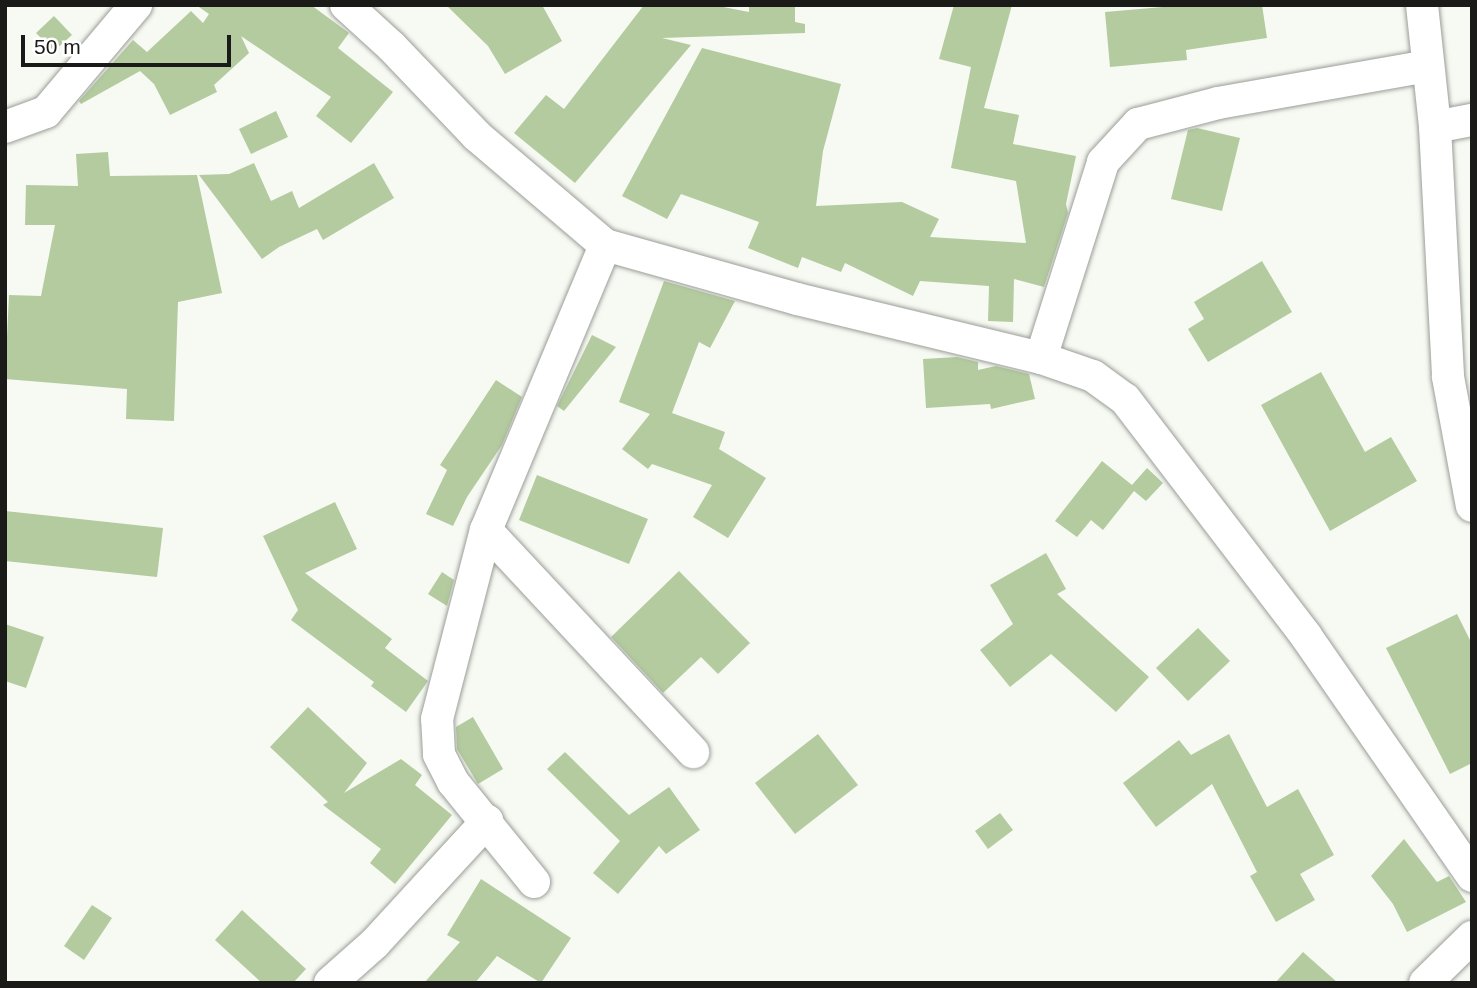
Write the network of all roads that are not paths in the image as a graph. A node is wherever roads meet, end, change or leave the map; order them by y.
1 (136, 5) edge
2 (346, 5) edge
3 (1422, 5) edge
4 (1428, 66) junction
5 (1472, 120) edge
6 (5, 127) edge
7 (1435, 127) junction
8 (605, 245) junction
9 (1041, 358) junction
10 (1470, 488) edge
11 (485, 530) junction
12 (693, 752) dead end
13 (487, 821) junction
14 (1472, 876) edge
15 (534, 881) dead end
16 (1472, 937) edge
17 (330, 983) edge
18 (1425, 983) edge

1 - 6 street
2 - 8 street
3 - 4 street
4 - 7 street
4 - 9 street
5 - 7 street
7 - 10 street
8 - 9 street
8 - 11 street
9 - 14 street
11 - 12 street
11 - 13 street
13 - 15 street
13 - 17 street
16 - 18 street

